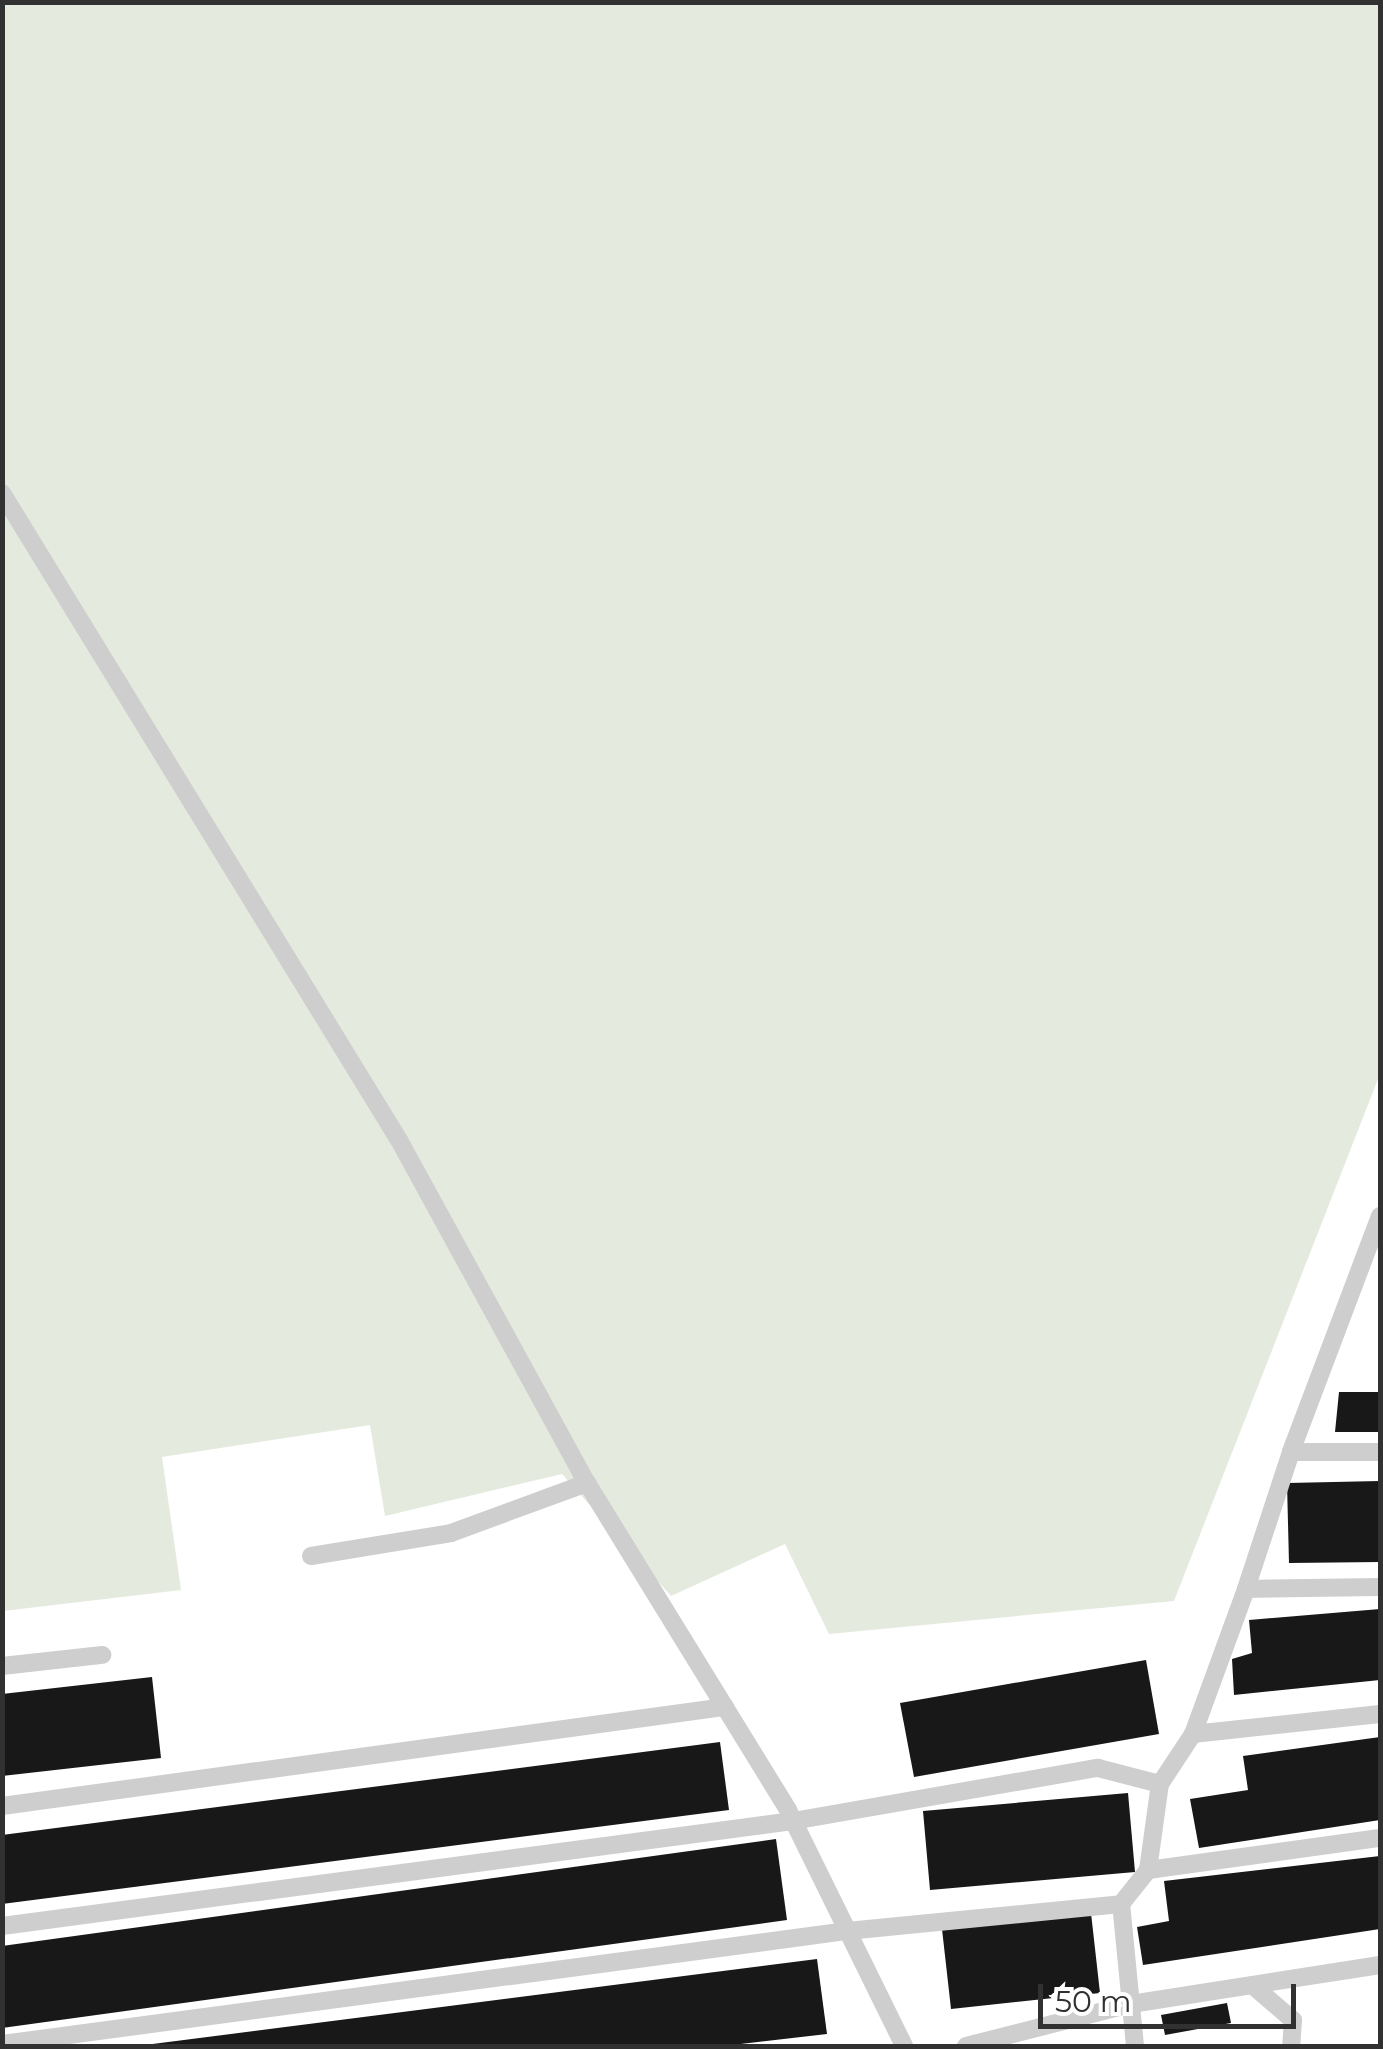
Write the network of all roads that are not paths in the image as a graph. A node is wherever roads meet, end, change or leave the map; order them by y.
1 (2, 492) edge
2 (1380, 1216) edge
3 (1290, 1452) junction
4 (1380, 1452) edge
5 (587, 1483) junction
6 (311, 1556) dead end
7 (1380, 1587) edge
8 (1246, 1589) junction
9 (102, 1656) dead end
10 (2, 1666) edge
11 (725, 1707) junction
12 (1380, 1714) edge
13 (1193, 1734) junction
14 (1160, 1784) junction
15 (2, 1806) edge
16 (793, 1821) junction
17 (1380, 1838) edge
18 (1148, 1870) junction
19 (1121, 1904) junction
20 (2, 1926) edge
21 (847, 1930) junction
22 (1380, 1966) edge
23 (1252, 1985) junction
24 (1131, 2004) junction
25 (2, 2044) edge
26 (904, 2046) edge
27 (966, 2046) edge
28 (1135, 2046) edge
29 (1291, 2046) edge

1 - 5 lane
2 - 3 lane
3 - 4 lane
3 - 8 lane
5 - 6 lane
5 - 11 lane
7 - 8 lane
8 - 13 lane
9 - 10 lane
11 - 15 lane
11 - 16 lane
12 - 13 lane
13 - 14 lane
14 - 16 lane
14 - 18 lane
16 - 20 lane
16 - 21 lane
17 - 18 lane
18 - 19 lane
19 - 21 lane
19 - 24 lane
21 - 25 lane
21 - 26 lane
22 - 23 lane
23 - 24 lane
23 - 29 lane
24 - 27 lane
24 - 28 lane

